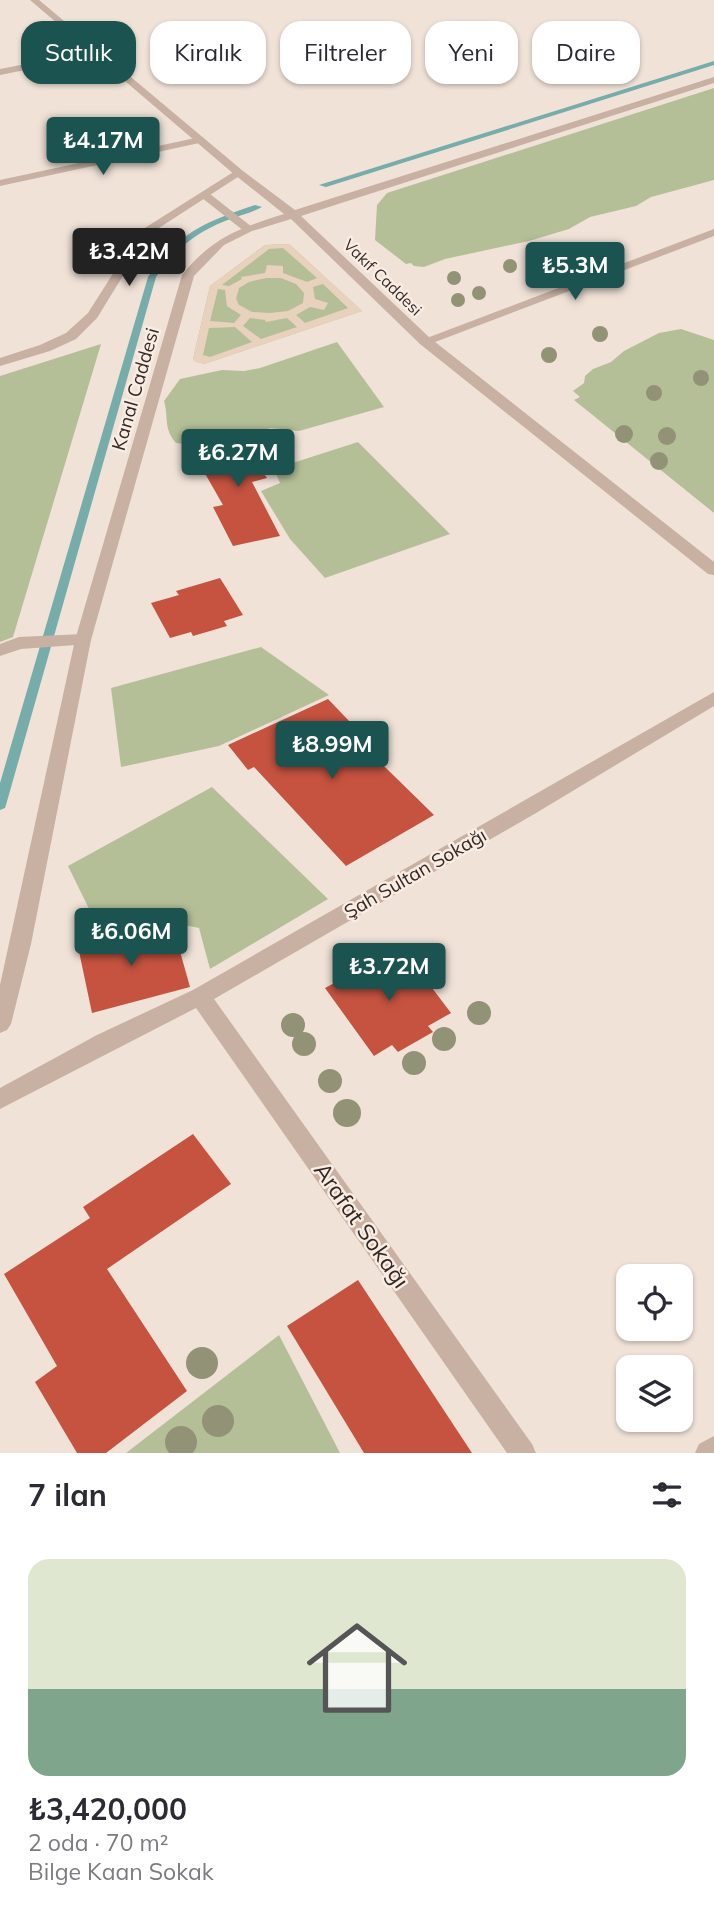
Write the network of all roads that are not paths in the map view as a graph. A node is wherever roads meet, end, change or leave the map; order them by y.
1 (34, 0) edge
2 (59, 21) edge
3 (21, 68) edge
4 (0, 72) edge
5 (714, 80) edge
6 (134, 84) edge
7 (200, 140) junction
8 (239, 173) junction
9 (0, 183) edge
10 (206, 196) junction
11 (292, 214) junction
12 (248, 229) junction
13 (714, 232) edge
14 (425, 341) junction
15 (0, 362) edge
16 (714, 570) edge
17 (83, 640) junction
18 (0, 650) edge
19 (714, 698) edge
20 (200, 996) junction
21 (0, 1024) edge
22 (0, 1099) edge
23 (714, 1449) edge
24 (523, 1453) edge
25 (708, 1453) edge

1 - 2 street, Vakıf Caddesi
3 - 4 street
5 - 11 street, Kanal Caddesi
6 - 7 street, Vakıf Caddesi
7 - 8 street, Vakıf Caddesi
7 - 9 street
8 - 10 street
8 - 11 street, Vakıf Caddesi
10 - 12 street
10 - 15 street
11 - 12 street, Kanal Caddesi
11 - 14 street, Vakıf Caddesi
12 - 17 street, Kanal Caddesi
13 - 14 street
14 - 16 street, Vakıf Caddesi
17 - 18 street
17 - 21 street, Kanal Caddesi
19 - 20 street, Şah Sultan Sokağı
20 - 22 street, Şah Sultan Sokağı
20 - 24 street, Arafat Sokağı
23 - 25 street

